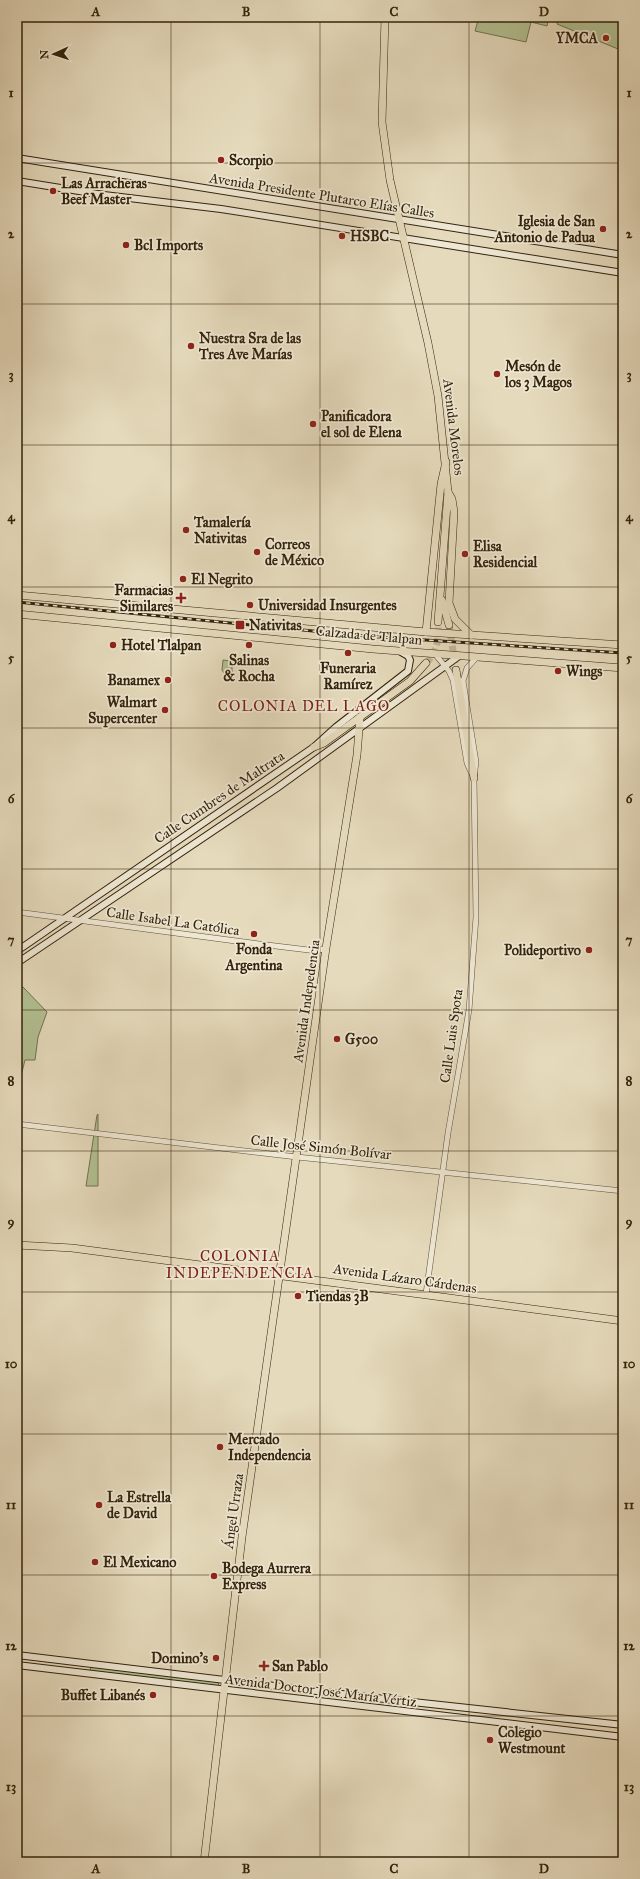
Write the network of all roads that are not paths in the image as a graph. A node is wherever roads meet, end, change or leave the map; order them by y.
1 (385, 17) edge
2 (17, 158) edge
3 (17, 181) edge
4 (401, 219) junction
5 (405, 238) junction
6 (623, 256) edge
7 (623, 273) edge
8 (446, 462) junction
9 (448, 492) junction
10 (17, 594) edge
11 (441, 597) junction
12 (17, 614) edge
13 (438, 622) tunnel mouth
14 (448, 625) tunnel mouth
15 (426, 632) junction
16 (471, 635) junction
17 (623, 645) edge
18 (400, 651) junction
19 (435, 654) junction
20 (459, 656) junction
21 (476, 658) junction
22 (426, 663) tunnel mouth
23 (445, 667) junction
24 (623, 668) edge
25 (456, 670) tunnel mouth
26 (360, 717) junction
27 (359, 731) junction
28 (314, 747) junction
29 (474, 778) junction
30 (17, 912) edge
31 (64, 918) junction
32 (79, 920) junction
33 (326, 948) junction
34 (17, 951) edge
35 (17, 963) edge
36 (17, 1124) edge
37 (297, 1157) junction
38 (443, 1172) junction
39 (623, 1191) edge
40 (17, 1245) edge
41 (280, 1275) junction
42 (426, 1294) junction
43 (623, 1321) edge
44 (17, 1655) edge
45 (17, 1665) edge
46 (225, 1680) junction
47 (224, 1691) junction
48 (623, 1725) edge
49 (623, 1737) edge
50 (204, 1862) edge

1 - 4 main road, Avenida Morelos
2 - 4 main road, Avenida Presidente Plutarco Elías Calles
3 - 5 main road
4 - 5 main road, Avenida Morelos
4 - 6 main road, Avenida Presidente Plutarco Elías Calles
5 - 7 main road
5 - 8 main road, Avenida Morelos
8 - 9 main road, Avenida Morelos
8 - 15 main road
9 - 11 main road, Avenida Morelos
9 - 16 main road
10 - 15 main road, Calzada de Tlalpan
11 - 13 main road, Avenida Morelos
11 - 14 main road
12 - 18 main road, Calzada de Tlalpan
15 - 16 main road, Calzada de Tlalpan
16 - 17 main road, Calzada de Tlalpan
18 - 19 main road, Calzada de Tlalpan
18 - 28 main road, Calle Cumbres de Maltrata
19 - 20 main road, Calzada de Tlalpan
19 - 23 street, Calle Luis Spota
20 - 21 main road, Calzada de Tlalpan
20 - 23 main road, Calle Cumbres de Maltrata
21 - 24 main road, Calzada de Tlalpan
21 - 29 street, Calle Luis Spota
22 - 26 main road
23 - 27 main road, Calle Cumbres de Maltrata
23 - 29 street, Calle Luis Spota
25 - 29 main road
26 - 27 main road
26 - 28 main road
27 - 32 main road, Calle Cumbres de Maltrata
27 - 33 main road, Avenida Indepedencia
28 - 31 main road, Calle Cumbres de Maltrata
29 - 38 street, Calle Luis Spota
30 - 31 street, Calle Isabel La Católica
31 - 32 street, Calle Isabel La Católica
31 - 34 main road, Calle Cumbres de Maltrata
32 - 33 street, Calle Isabel La Católica
32 - 35 main road, Calle Cumbres de Maltrata
33 - 37 main road, Avenida Indepedencia
36 - 37 street, Calle José Simón Bolívar
37 - 38 street, Calle José Simón Bolívar
37 - 41 main road, Avenida Indepedencia
38 - 39 street, Calle José Simón Bolívar
38 - 42 street, Calle Luis Spota
40 - 41 main road, Avenida Lázaro Cárdenas
41 - 42 main road, Avenida Lázaro Cárdenas
41 - 46 main road, Ángel Urraza
42 - 43 main road, Avenida Lázaro Cárdenas
44 - 46 main road, Avenida Doctor José María Vértiz
45 - 47 main road, Avenida Doctor José María Vértiz
46 - 47 main road, Ángel Urraza
46 - 48 main road, Avenida Doctor José María Vértiz
47 - 49 main road, Avenida Doctor José María Vértiz
47 - 50 main road

